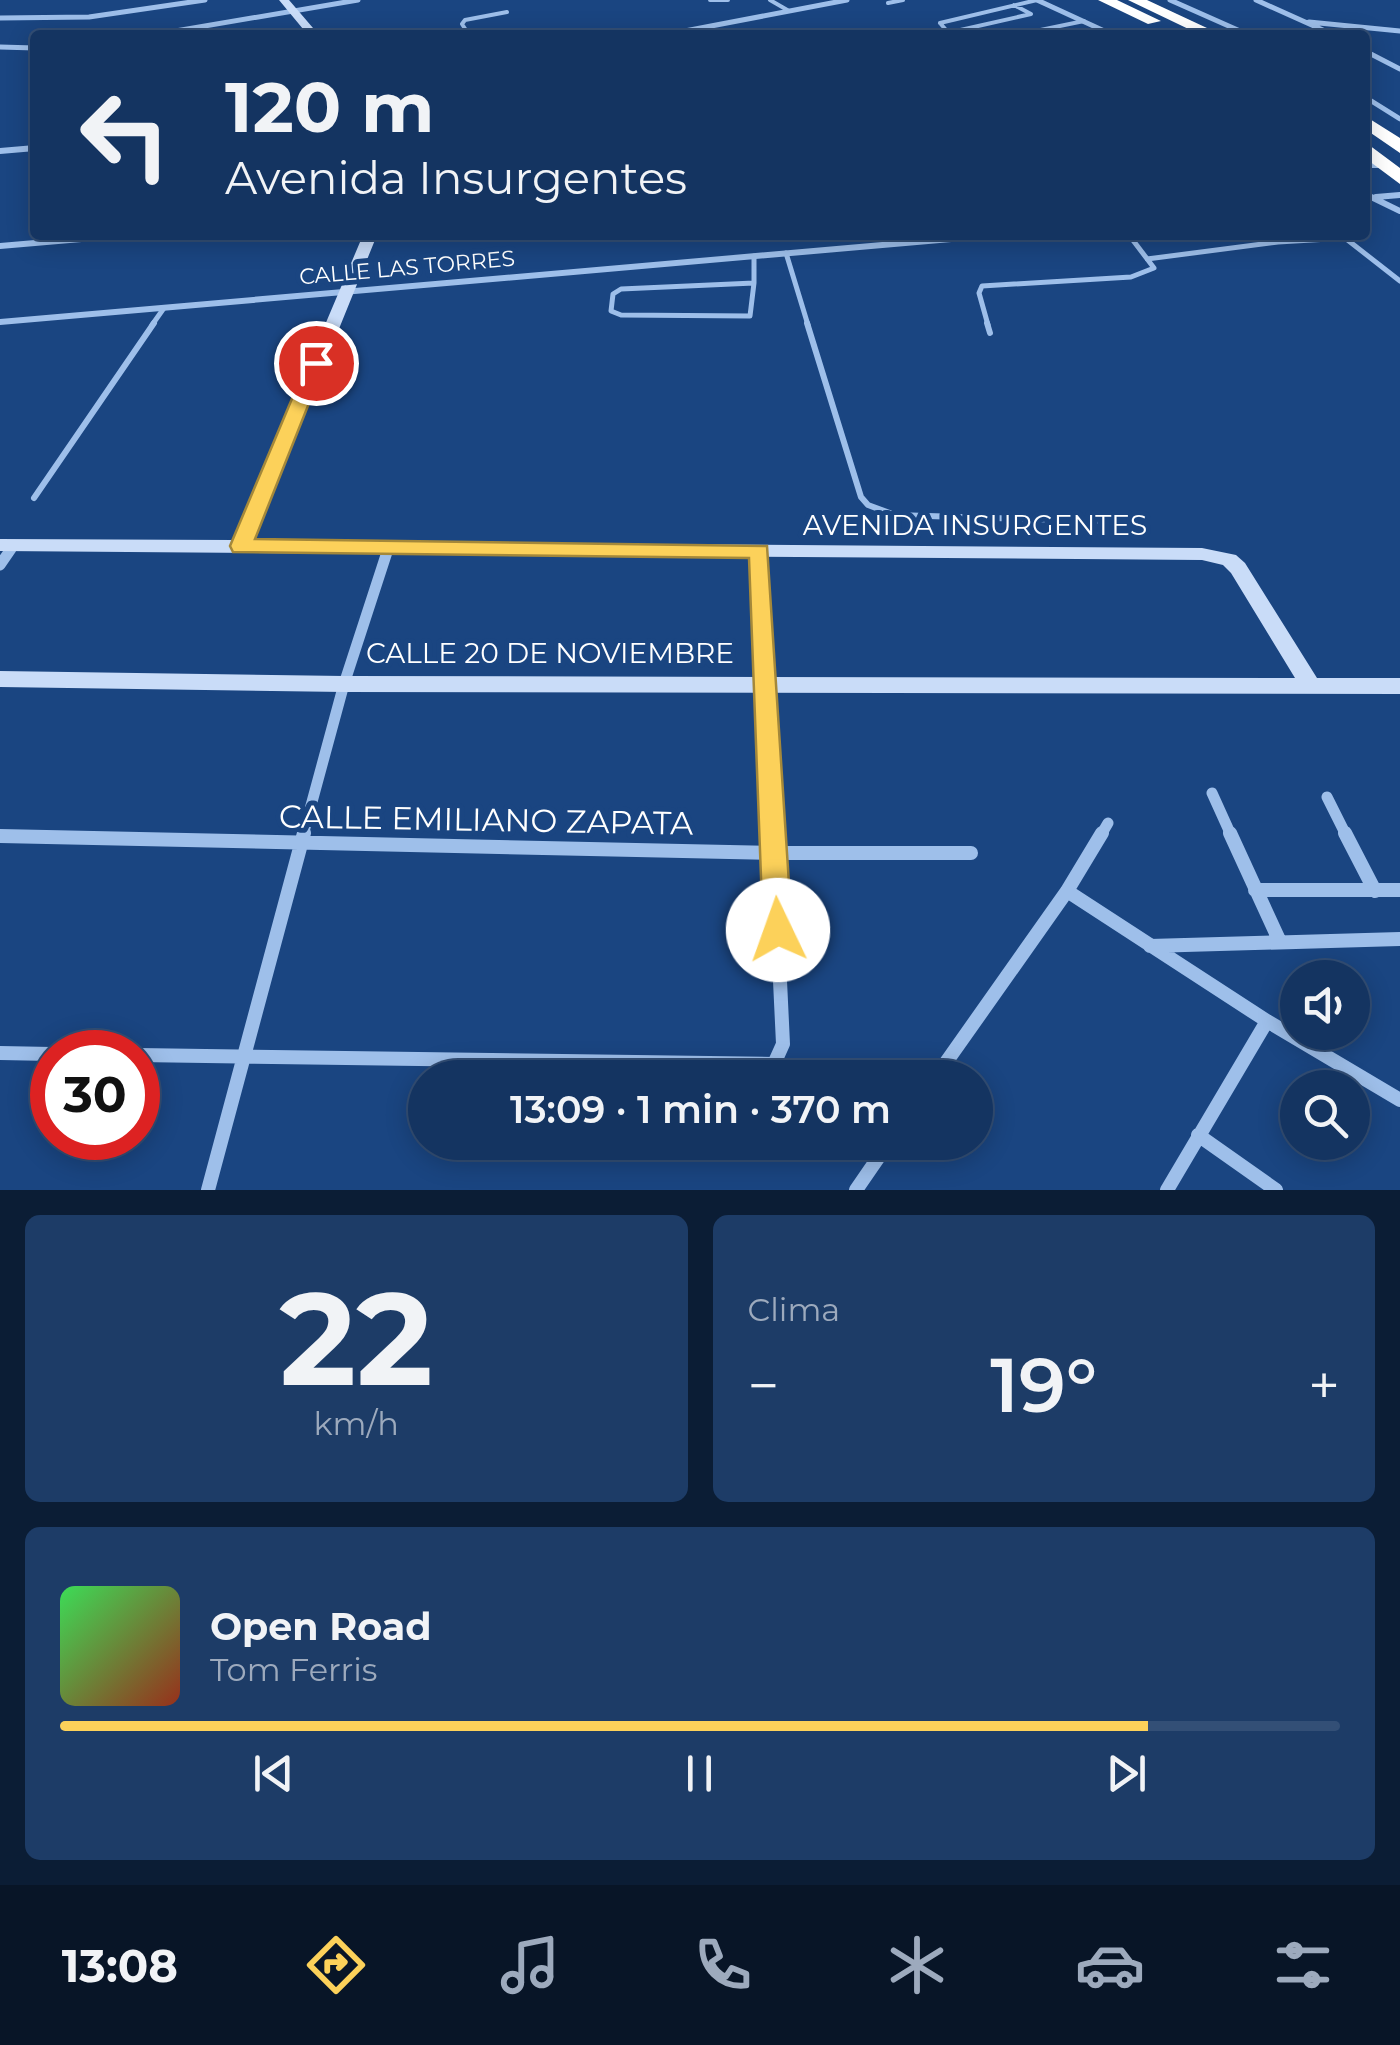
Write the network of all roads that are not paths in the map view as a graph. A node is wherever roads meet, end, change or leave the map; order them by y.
1 (204, 0) edge
2 (284, 0) edge
3 (358, 0) edge
4 (710, 0) edge
5 (728, 0) edge
6 (770, 0) edge
7 (847, 0) edge
8 (903, 0) edge
9 (1037, 0) edge
10 (1105, 0) edge
11 (1135, 0) edge
12 (1170, 0) edge
13 (1256, 0) edge
14 (888, 3) dead end
15 (1014, 5) junction
16 (294, 11) junction
17 (789, 11) junction
18 (507, 12) dead end
19 (0, 18) edge
20 (1084, 21) junction
21 (1309, 22) junction
22 (182, 30) edge
23 (310, 30) edge
24 (466, 30) edge
25 (690, 30) edge
26 (953, 30) edge
27 (960, 30) edge
28 (1040, 30) edge
29 (1103, 30) edge
30 (1172, 30) edge
31 (1203, 30) edge
32 (1239, 30) edge
33 (1324, 30) edge
34 (1400, 31) edge
35 (0, 47) edge
36 (30, 48) edge
37 (1370, 53) edge
38 (1400, 69) edge
39 (1370, 101) edge
40 (1400, 119) edge
41 (1370, 125) edge
42 (1400, 147) edge
43 (30, 148) edge
44 (0, 151) edge
45 (1400, 194) edge
46 (1370, 197) edge
47 (1370, 198) edge
48 (1400, 211) edge
49 (70, 240) edge
50 (368, 240) edge
51 (938, 240) edge
52 (1133, 240) edge
53 (1318, 240) edge
54 (1349, 240) edge
55 (0, 246) edge
56 (786, 253) junction
57 (754, 256) junction
58 (1148, 259) junction
59 (1400, 281) edge
60 (754, 283) junction
61 (346, 289) junction
62 (164, 308) junction
63 (0, 322) edge
64 (990, 333) dead end
65 (34, 498) dead end
66 (1098, 521) dead end
67 (7, 545) edge
68 (241, 546) junction
69 (388, 548) junction
70 (760, 551) junction
71 (0, 566) edge
72 (0, 679) edge
73 (766, 682) junction
74 (344, 684) junction
75 (1310, 686) junction
76 (1400, 686) edge
77 (1212, 794) dead end
78 (1327, 797) dead end
79 (1108, 823) dead end
80 (0, 836) edge
81 (300, 844) junction
82 (774, 853) junction
83 (971, 854) dead end
84 (1255, 890) junction
85 (1400, 890) edge
86 (1067, 891) junction
87 (1375, 891) junction
88 (1400, 939) edge
89 (1280, 942) junction
90 (1149, 946) junction
91 (1267, 1021) junction
92 (0, 1053) edge
93 (30, 1054) edge
94 (160, 1055) edge
95 (242, 1057) junction
96 (948, 1060) edge
97 (1400, 1100) edge
98 (1198, 1135) junction
99 (877, 1160) edge
100 (208, 1190) edge
101 (856, 1190) edge
102 (1167, 1190) edge
103 (1276, 1190) edge

1 - 19 street
2 - 16 street
3 - 16 street
4 - 5 lane
6 - 17 lane
7 - 17 street
8 - 14 lane
9 - 15 lane
9 - 20 street
10 - 30 highway
11 - 31 highway
12 - 32 street
13 - 21 street
15 - 26 lane
15 - 27 lane
16 - 22 street
16 - 23 street
17 - 25 street
18 - 24 lane
20 - 28 lane
20 - 29 street
21 - 33 street
21 - 34 street
35 - 36 street
37 - 38 street
39 - 40 street
41 - 42 highway
43 - 44 street
45 - 46 street
47 - 48 street
49 - 55 street
50 - 61 street
51 - 56 street, CALLE LAS TORRES
52 - 58 lane
53 - 58 lane
54 - 59 lane
56 - 57 street, CALLE LAS TORRES
56 - 66 lane
57 - 60 lane
57 - 61 street, CALLE LAS TORRES
58 - 64 lane
60 - 60 lane
61 - 62 street, CALLE LAS TORRES
61 - 68 street
62 - 63 street, CALLE LAS TORRES
62 - 65 lane
67 - 68 street, AVENIDA INSURGENTES
67 - 71 street
68 - 69 street, AVENIDA INSURGENTES
69 - 70 street, AVENIDA INSURGENTES
69 - 74 street
70 - 73 street
70 - 75 street, AVENIDA INSURGENTES
72 - 74 street, CALLE 20 DE NOVIEMBRE
73 - 74 street, CALLE 20 DE NOVIEMBRE
73 - 75 street, CALLE 20 DE NOVIEMBRE
73 - 82 street
74 - 81 street
75 - 76 street, CALLE 20 DE NOVIEMBRE
77 - 84 street
78 - 87 street
79 - 86 street
80 - 81 street, CALLE EMILIANO ZAPATA
81 - 82 street, CALLE EMILIANO ZAPATA
81 - 95 street
82 - 83 street, CALLE EMILIANO ZAPATA
82 - 95 street
84 - 87 street
84 - 89 street
85 - 87 street
86 - 90 street
86 - 96 street
88 - 89 street
89 - 90 street
90 - 91 street
91 - 97 street
91 - 98 street
92 - 93 street
94 - 95 street
95 - 100 street
98 - 102 street
98 - 103 street
99 - 101 street

